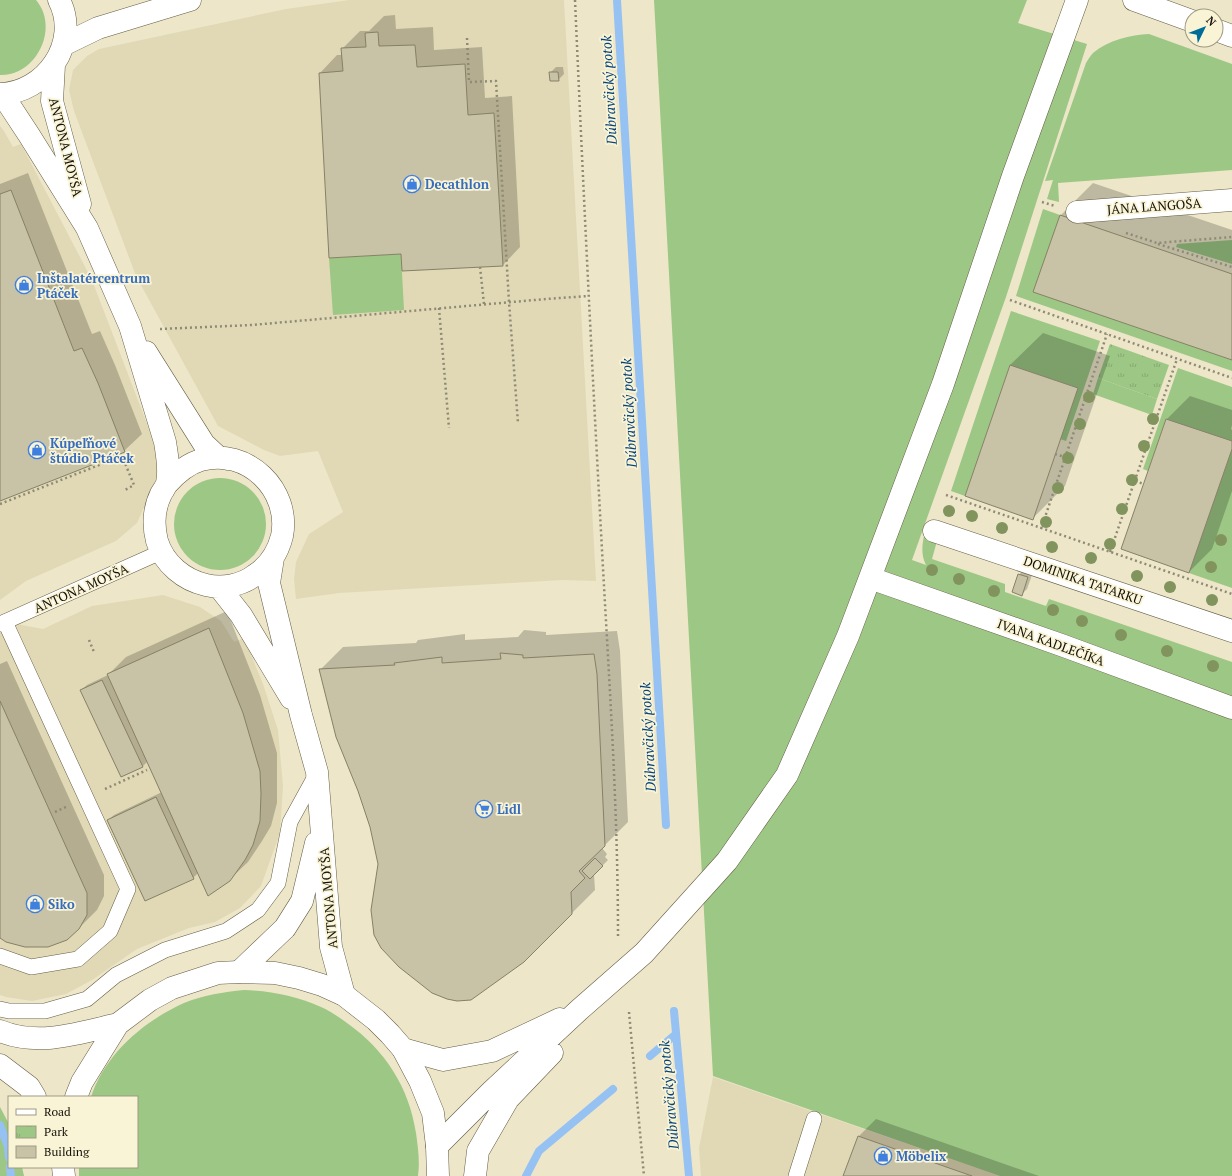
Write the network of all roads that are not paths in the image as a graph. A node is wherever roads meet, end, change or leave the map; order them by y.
1 (59, 0) edge
2 (190, 0) edge
3 (1077, 0) edge
4 (1134, 0) edge
5 (1184, 18) edge
6 (63, 45) junction
7 (54, 65) junction
8 (1, 94) edge
9 (1232, 200) edge
10 (1077, 212) dead end
11 (87, 228) junction
12 (130, 326) junction
13 (233, 460) junction
14 (167, 484) junction
15 (934, 531) dead end
16 (162, 552) junction
17 (273, 558) junction
18 (870, 578) junction
19 (219, 587) junction
20 (2, 623) edge
21 (1232, 631) edge
22 (1232, 708) edge
23 (301, 714) junction
24 (317, 772) junction
25 (321, 824) junction
26 (0, 956) edge
27 (239, 972) junction
28 (344, 995) junction
29 (0, 1009) edge
30 (580, 1010) junction
31 (118, 1024) junction
32 (0, 1031) edge
33 (402, 1049) junction
34 (0, 1064) edge
35 (34, 1096) edge
36 (76, 1096) edge
37 (814, 1120) dead end
38 (437, 1146) junction
39 (438, 1176) edge
40 (475, 1176) edge
41 (796, 1176) edge

1 - 6 street
2 - 6 street
3 - 18 street
4 - 5 street
6 - 7 street
7 - 8 street
7 - 11 street, ANTONA MOYŠA
8 - 11 street, ANTONA MOYŠA
9 - 10 street, JÁNA LANGOŠA
11 - 12 street, ANTONA MOYŠA
12 - 13 street, ANTONA MOYŠA
12 - 14 street, ANTONA MOYŠA
13 - 14 street
13 - 17 street
14 - 16 street
15 - 21 street, DOMINIKA TATARKU
16 - 19 street
16 - 20 lane, ANTONA MOYŠA
17 - 19 street
17 - 23 street, ANTONA MOYŠA
18 - 22 street, IVANA KADLEČÍKA
18 - 30 street
19 - 23 street, ANTONA MOYŠA
20 - 26 lane
23 - 24 street, ANTONA MOYŠA
24 - 25 street, ANTONA MOYŠA
24 - 29 lane
25 - 27 street, ANTONA MOYŠA
25 - 28 street, ANTONA MOYŠA
27 - 28 street
27 - 31 street
28 - 33 street
30 - 33 street
30 - 38 street
30 - 40 street
31 - 32 street
31 - 36 street
33 - 38 street
34 - 35 street
37 - 41 lane
38 - 39 street

